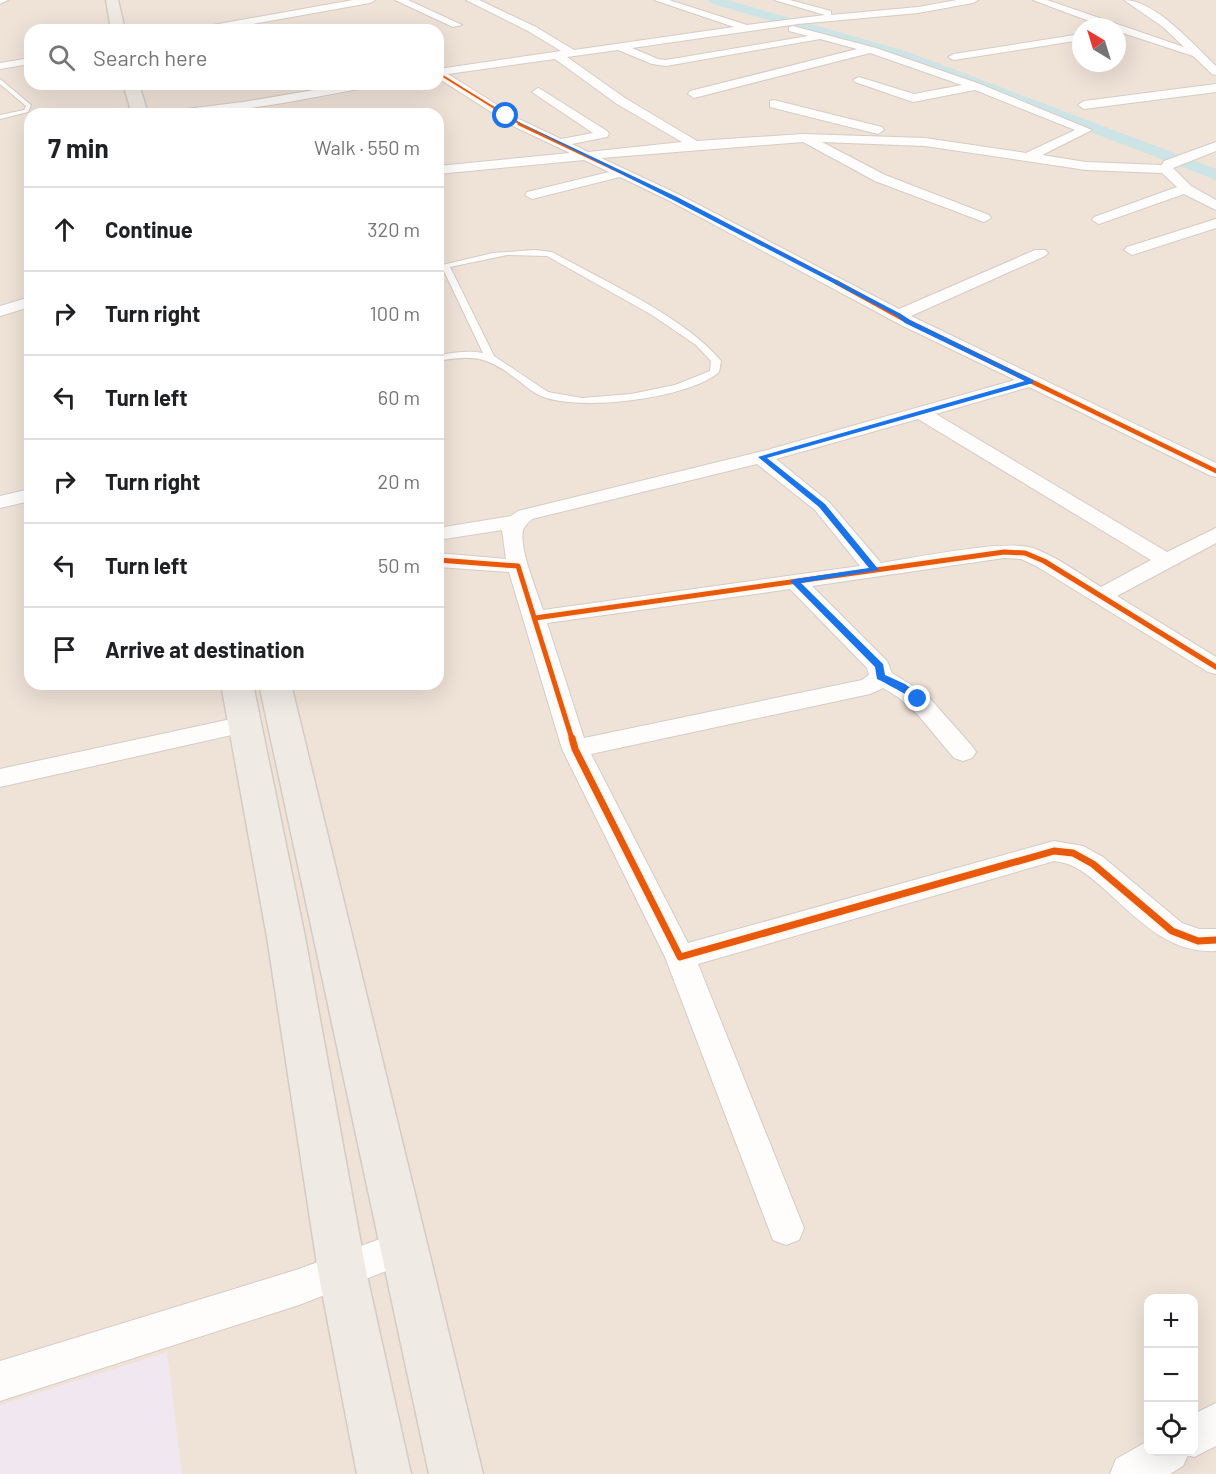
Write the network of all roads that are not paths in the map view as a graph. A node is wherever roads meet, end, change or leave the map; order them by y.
1 (100, 0) edge
2 (112, 0) edge
3 (370, 0) edge
4 (400, 0) edge
5 (471, 0) edge
6 (659, 0) edge
7 (778, 0) edge
8 (973, 0) edge
9 (1038, 0) edge
10 (1149, 0) edge
11 (1131, 1) edge
12 (841, 17) junction
13 (1088, 18) edge
14 (104, 24) edge
15 (117, 24) edge
16 (236, 24) edge
17 (457, 24) dead end
18 (778, 24) junction
19 (748, 28) junction
20 (1126, 31) edge
21 (822, 36) junction
22 (1072, 38) edge
23 (618, 46) junction
24 (872, 50) junction
25 (570, 52) junction
26 (556, 54) junction
27 (954, 57) dead end
28 (1198, 57) junction
29 (1216, 57) edge
30 (24, 61) edge
31 (0, 66) edge
32 (444, 71) edge
33 (1216, 72) edge
34 (444, 76) edge
35 (859, 80) dead end
36 (0, 81) edge
37 (976, 86) junction
38 (1216, 88) edge
39 (119, 90) edge
40 (133, 90) edge
41 (335, 90) edge
42 (538, 92) dead end
43 (694, 94) dead end
44 (774, 104) dead end
45 (1084, 105) dead end
46 (28, 108) edge
47 (124, 108) edge
48 (138, 108) edge
49 (227, 108) edge
50 (24, 111) edge
51 (0, 117) edge
52 (803, 138) junction
53 (900, 140) junction
54 (556, 142) junction
55 (695, 145) junction
56 (1216, 146) edge
57 (1201, 151) junction
58 (585, 155) junction
59 (1028, 157) junction
60 (1216, 157) edge
61 (1168, 166) junction
62 (444, 169) edge
63 (621, 173) junction
64 (1186, 189) junction
65 (532, 195) dead end
66 (1216, 206) edge
67 (984, 218) dead end
68 (1099, 220) dead end
69 (1216, 223) edge
70 (1132, 250) dead end
71 (1040, 253) dead end
72 (444, 267) edge
73 (444, 271) edge
74 (24, 304) edge
75 (0, 311) edge
76 (899, 315) junction
77 (444, 357) edge
78 (490, 357) junction
79 (1031, 381) junction
80 (920, 412) junction
81 (761, 457) junction
82 (1216, 471) edge
83 (24, 496) edge
84 (0, 502) edge
85 (514, 522) junction
86 (444, 533) edge
87 (1216, 534) edge
88 (444, 560) edge
89 (1167, 560) junction
90 (518, 566) junction
91 (875, 570) junction
92 (795, 581) junction
93 (1101, 596) junction
94 (535, 618) junction
95 (1216, 667) edge
96 (880, 677) junction
97 (238, 690) edge
98 (276, 690) edge
99 (245, 724) junction
100 (575, 749) junction
101 (963, 752) dead end
102 (0, 778) edge
103 (1216, 940) edge
104 (680, 957) junction
105 (786, 1228) dead end
106 (404, 1247) junction
107 (342, 1271) junction
108 (0, 1381) edge
109 (1216, 1423) edge
110 (1198, 1434) edge
111 (1162, 1456) edge
112 (384, 1474) edge
113 (456, 1474) edge
114 (1131, 1474) edge

1 - 14 highway
2 - 15 highway
3 - 16 street
4 - 17 street
5 - 25 street
6 - 19 street
7 - 12 street
8 - 12 street
9 - 13 street
10 - 11 street
11 - 28 street
12 - 18 street
18 - 19 street
18 - 21 street
19 - 23 street
20 - 28 street
21 - 23 street
21 - 24 street
22 - 27 street
23 - 25 street
24 - 37 street
24 - 43 street
25 - 26 street
26 - 32 street
26 - 55 street
28 - 29 street
28 - 33 street
30 - 31 street
34 - 54 street
35 - 37 street
36 - 46 lane
37 - 59 street
38 - 45 street
39 - 47 highway
40 - 48 highway
41 - 49 street
42 - 54 street
44 - 53 street
50 - 51 lane
52 - 53 street
52 - 55 street
52 - 67 street
53 - 59 street
54 - 58 street
55 - 58 street
56 - 57 street
57 - 60 street
57 - 61 street
58 - 62 street
58 - 63 street
59 - 61 street
61 - 64 street
63 - 65 street
63 - 76 street
64 - 66 street
64 - 68 street
69 - 70 street
71 - 76 street
72 - 78 lane
73 - 78 lane
74 - 75 street
76 - 79 street
77 - 78 lane
79 - 80 street
79 - 82 street
80 - 81 street
80 - 89 street
81 - 85 street
81 - 91 street
83 - 84 street
85 - 86 street
85 - 90 street
87 - 89 street
88 - 90 street
89 - 93 street
90 - 94 street
91 - 92 street
91 - 93 street
92 - 94 street
92 - 96 street
93 - 95 street
94 - 100 street
96 - 100 street
96 - 101 street
97 - 99 highway
98 - 106 highway
99 - 102 street
99 - 107 highway
100 - 104 street
103 - 104 street
104 - 105 street
106 - 107 street
106 - 113 highway
107 - 108 street
107 - 112 highway
109 - 110 street
111 - 114 street

